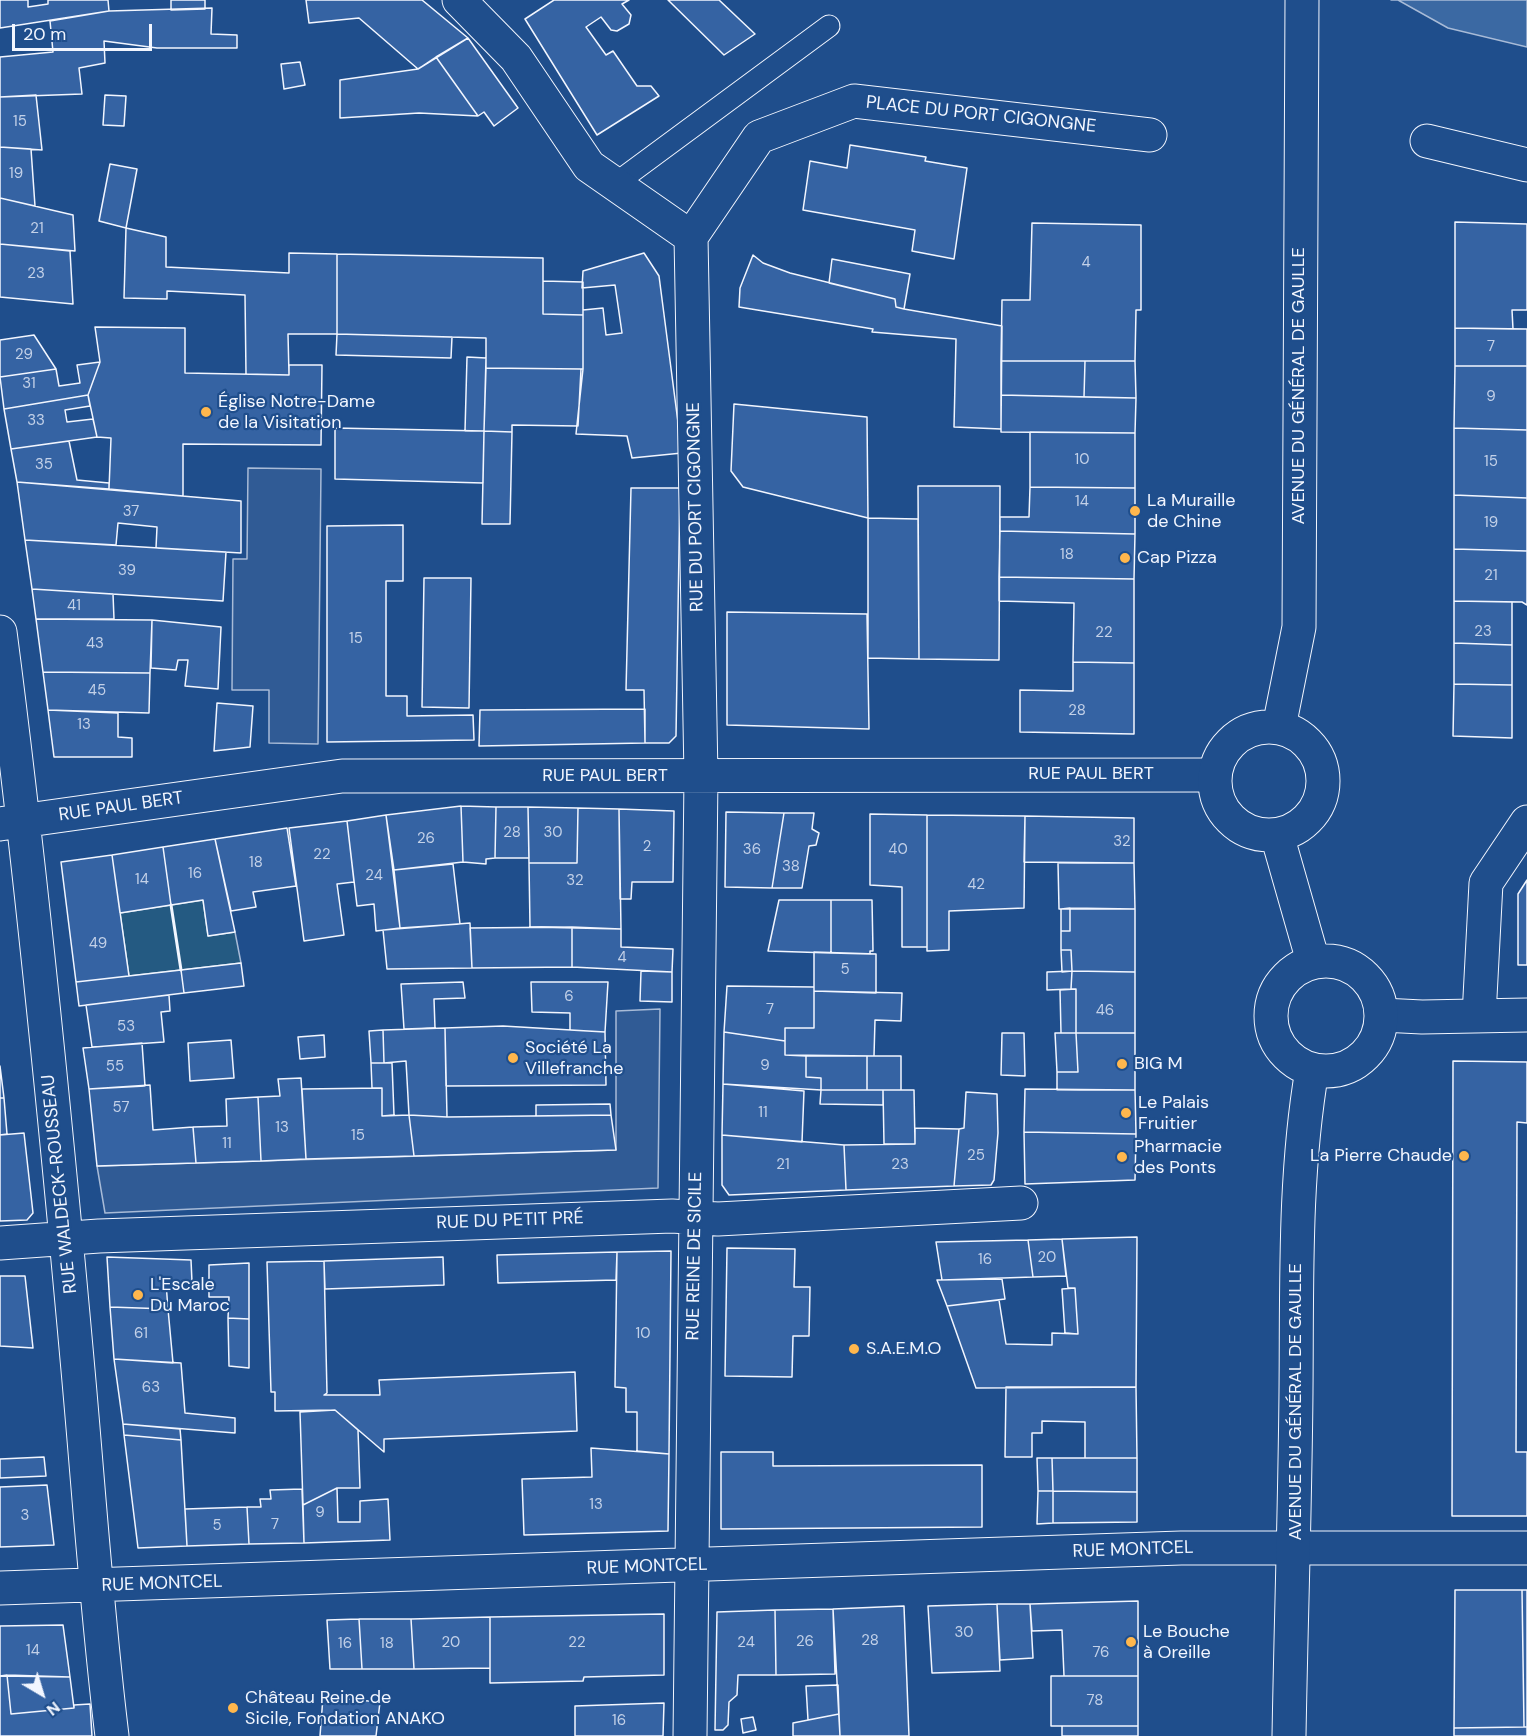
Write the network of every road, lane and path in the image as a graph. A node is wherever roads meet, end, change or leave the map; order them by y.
1 (459, 0) edge
2 (1302, 0) edge
3 (829, 26) dead end
4 (1150, 135) dead end
5 (1427, 141) dead end
6 (1527, 165) edge
7 (615, 184) junction
8 (691, 237) junction
9 (0, 632) edge
10 (1279, 727) junction
11 (1214, 775) junction
12 (701, 776) junction
13 (1527, 822) edge
14 (12, 823) edge
15 (1277, 835) junction
16 (1313, 962) junction
17 (1382, 1015) junction
18 (1527, 1015) edge
19 (1479, 1016) junction
20 (1312, 1070) junction
21 (1021, 1203) dead end
22 (696, 1218) junction
23 (65, 1237) junction
24 (0, 1243) edge
25 (1295, 1547) junction
26 (1527, 1548) edge
27 (693, 1565) junction
28 (97, 1586) junction
29 (0, 1588) edge
30 (112, 1736) edge
31 (690, 1736) edge
32 (1289, 1736) edge

1 - 7 street
2 - 10 street, AVENUE DU GÉNÉRAL DE GAULLE
3 - 7 lane
4 - 8 street, PLACE DU PORT CIGONGNE
5 - 6 street
7 - 8 street
8 - 12 street, RUE DU PORT CIGONGNE
9 - 14 street, RUE WALDECK-ROUSSEAU
10 - 11 street
10 - 15 street
11 - 12 street, RUE PAUL BERT
11 - 15 street
12 - 14 street, RUE PAUL BERT
12 - 22 street, RUE REINE DE SICILE
13 - 19 street
14 - 23 street, RUE WALDECK-ROUSSEAU
15 - 16 street
16 - 17 street
16 - 20 street
17 - 19 street
17 - 20 street
18 - 19 street
20 - 25 street, AVENUE DU GÉNÉRAL DE GAULLE
21 - 22 street, RUE DU PETIT PRÉ
22 - 23 street, RUE DU PETIT PRÉ
22 - 27 street, RUE REINE DE SICILE
23 - 24 street, RUE DU PETIT PRÉ
23 - 28 street, RUE WALDECK-ROUSSEAU
25 - 26 street, RUE MONTCEL
25 - 27 street, RUE MONTCEL
25 - 32 street, AVENUE DU GÉNÉRAL DE GAULLE
27 - 28 street, RUE MONTCEL
27 - 31 street, RUE REINE DE SICILE
28 - 29 street, RUE MONTCEL
28 - 30 street, RUE WALDECK-ROUSSEAU

